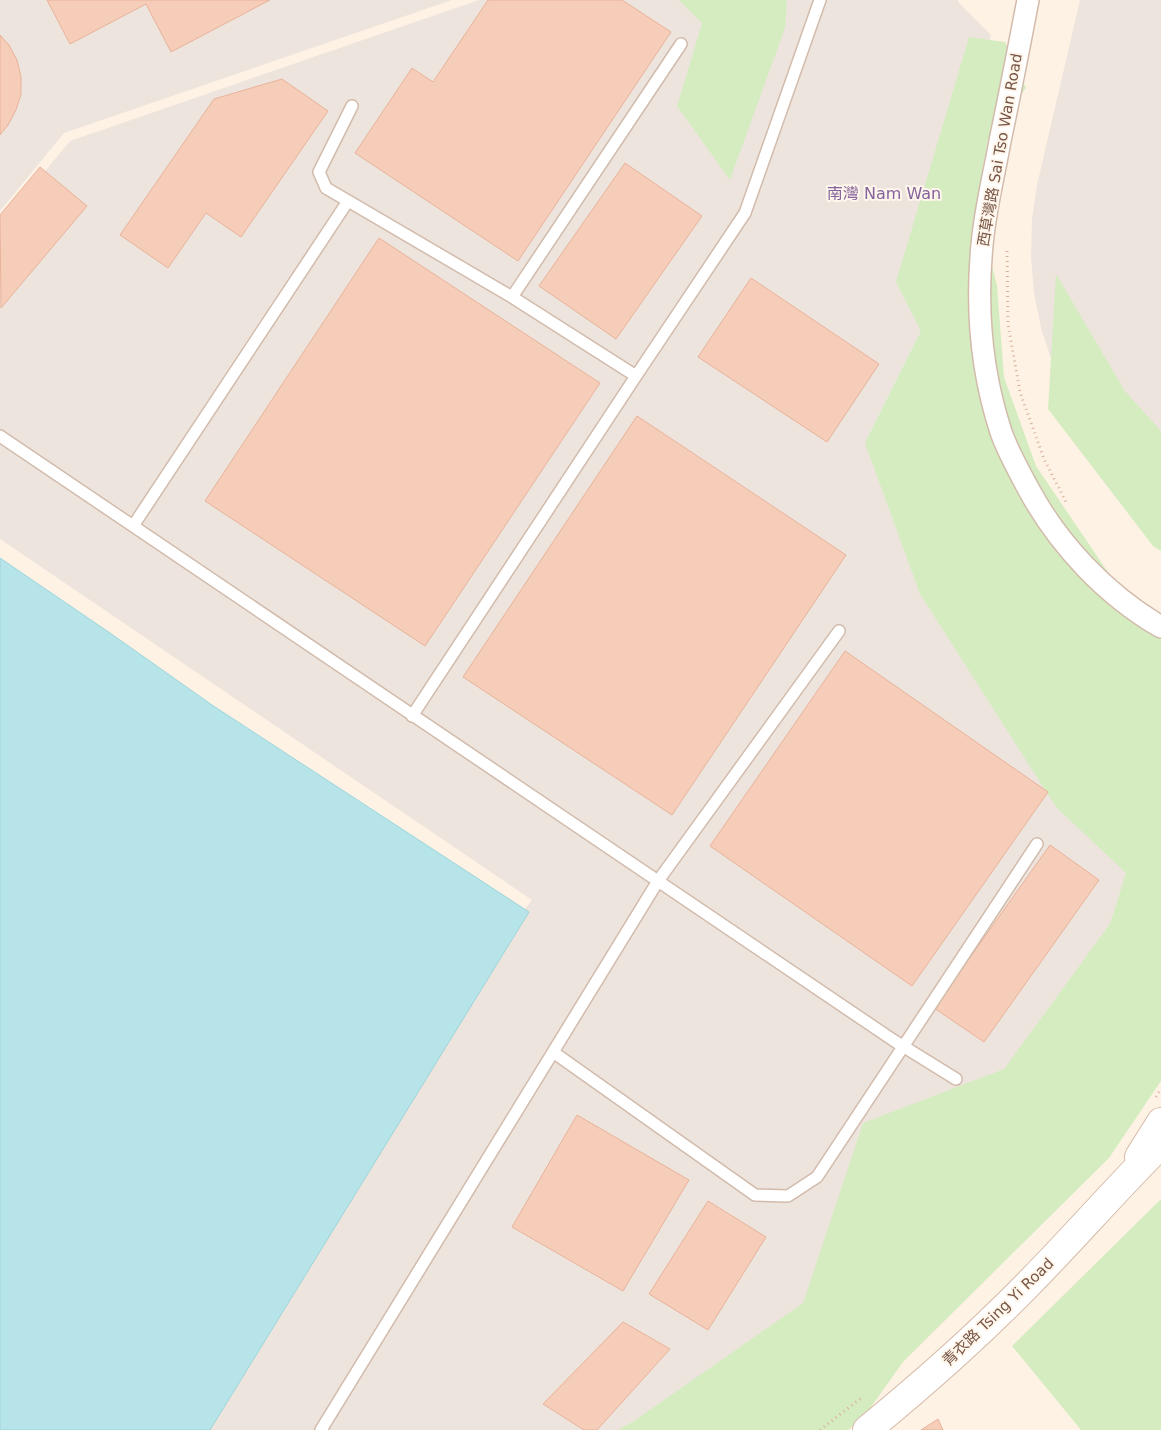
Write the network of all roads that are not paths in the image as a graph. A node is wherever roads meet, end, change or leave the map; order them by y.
1 (820, 0) edge
2 (1028, 0) edge
3 (680, 44) dead end
4 (352, 106) dead end
5 (348, 201) junction
6 (512, 297) junction
7 (636, 376) junction
8 (0, 436) edge
9 (133, 526) junction
10 (1161, 627) edge
11 (839, 631) dead end
12 (412, 716) junction
13 (1037, 844) dead end
14 (658, 881) junction
15 (903, 1046) junction
16 (553, 1052) junction
17 (956, 1079) dead end
18 (1158, 1110) edge
19 (1161, 1144) edge
20 (1120, 1185) junction
21 (321, 1430) edge
22 (867, 1430) edge

1 - 7 lane
2 - 10 street, 西草灣路 Sai Tso Wan Road
3 - 6 lane
4 - 5 lane
5 - 6 lane
5 - 9 lane
6 - 7 lane
7 - 12 lane
8 - 9 lane
9 - 12 lane
11 - 14 lane
12 - 14 lane
13 - 15 lane
14 - 15 lane
14 - 16 lane
15 - 16 lane
15 - 17 lane
16 - 21 lane
18 - 20 main road, 青衣路 Tsing Yi Road
19 - 20 main road, 青衣路 Tsing Yi Road
20 - 22 main road, 青衣路 Tsing Yi Road

